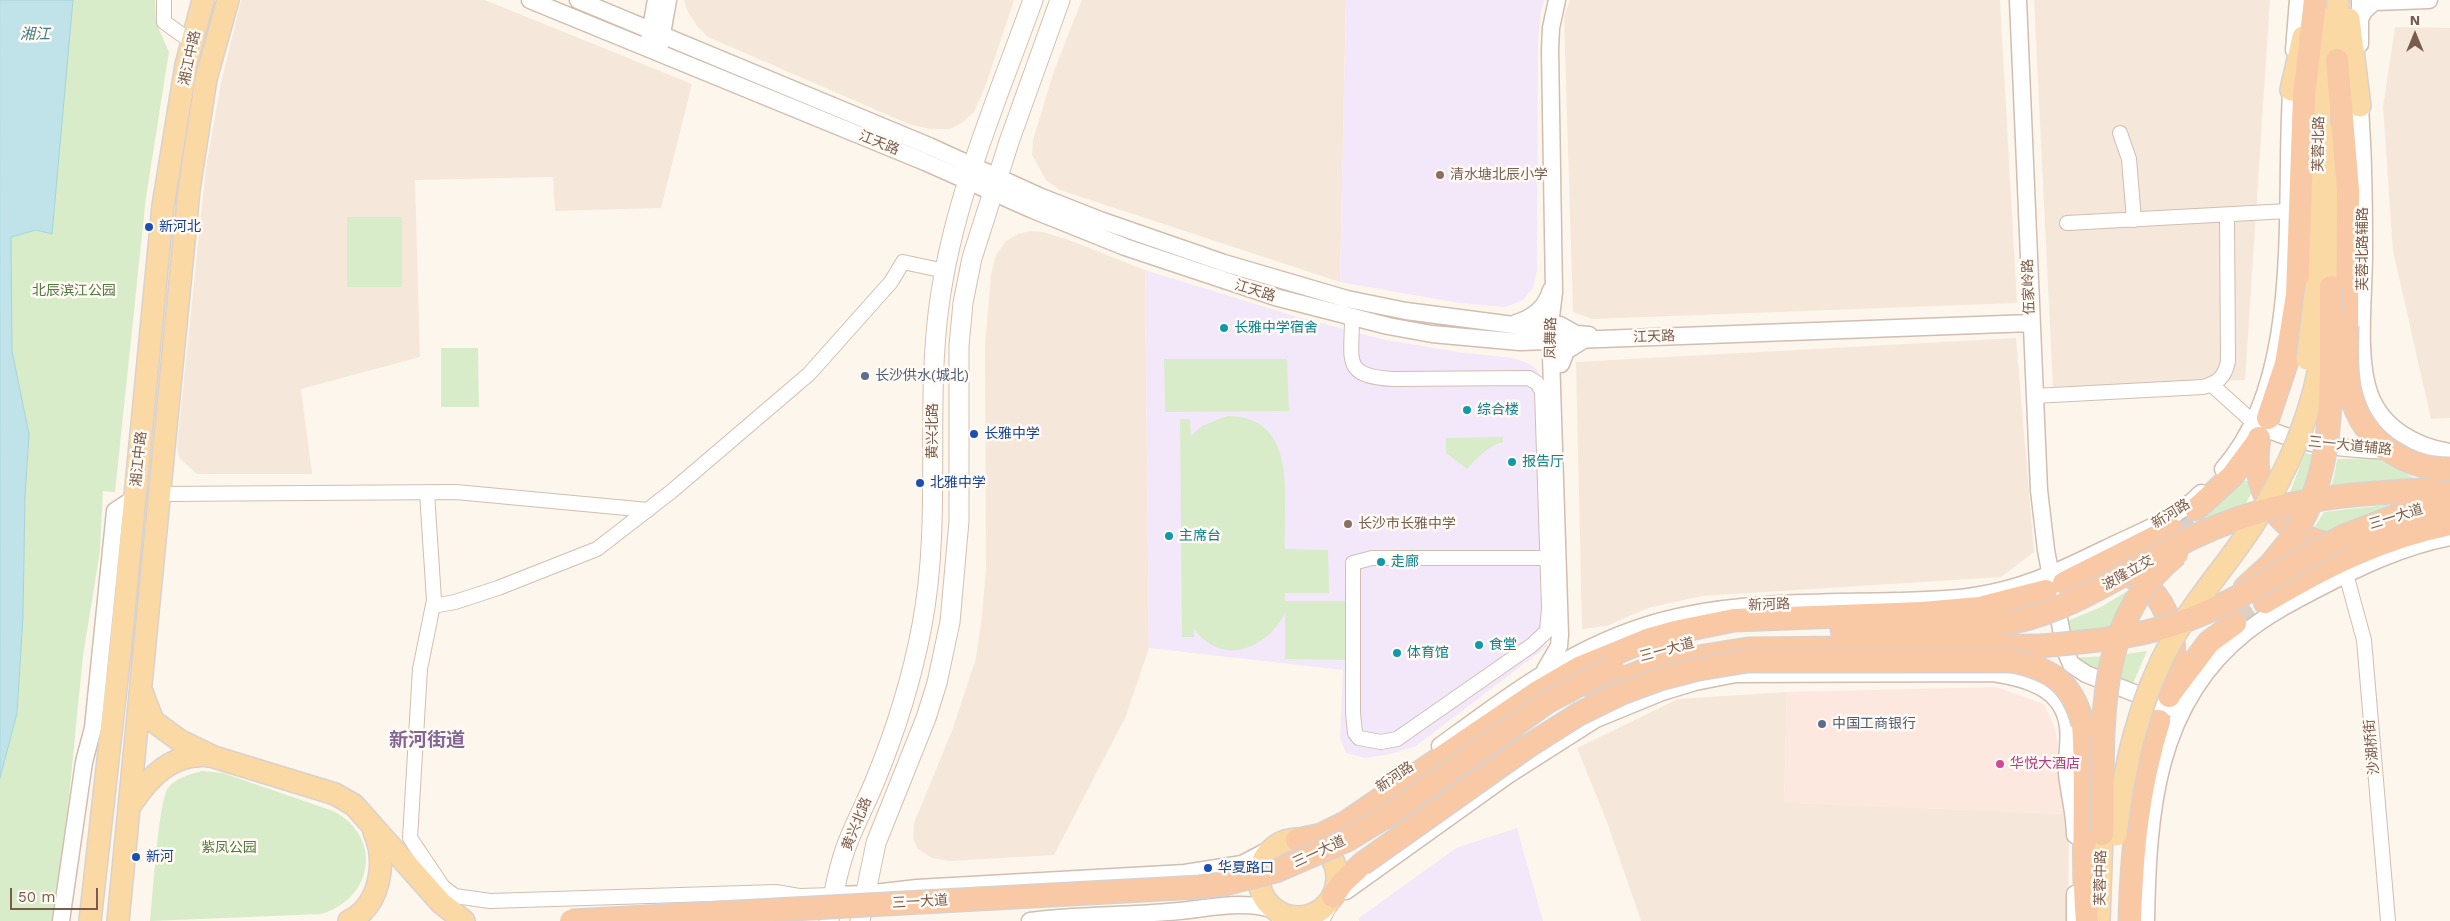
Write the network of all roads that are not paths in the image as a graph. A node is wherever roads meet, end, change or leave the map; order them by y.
1 (164, 0) edge
2 (203, 0) edge
3 (228, 0) edge
4 (530, 0) edge
5 (578, 0) edge
6 (656, 0) edge
7 (668, 0) edge
8 (1033, 0) edge
9 (1060, 0) edge
10 (1557, 0) edge
11 (2018, 0) edge
12 (2298, 0) edge
13 (2311, 0) edge
14 (2315, 0) edge
15 (2322, 0) edge
16 (2338, 0) edge
17 (2346, 0) edge
18 (2360, 0) edge
19 (2429, 0) edge
20 (2360, 19) junction
21 (656, 32) junction
22 (192, 42) junction
23 (653, 50) junction
24 (2337, 60) junction
25 (2291, 90) junction
26 (2360, 106) junction
27 (2120, 133) dead end
28 (971, 174) junction
29 (995, 185) junction
30 (2288, 211) junction
31 (2228, 216) junction
32 (2134, 220) junction
33 (2067, 223) dead end
34 (945, 271) junction
35 (1554, 273) junction
36 (2323, 287) junction
37 (1352, 318) junction
38 (2031, 320) junction
39 (1503, 324) junction
40 (1555, 333) junction
41 (1584, 340) junction
42 (1506, 341) junction
43 (1561, 364) junction
44 (1551, 382) junction
45 (2212, 385) junction
46 (2034, 396) junction
47 (2260, 426) junction
48 (2450, 452) edge
49 (2450, 469) edge
50 (2450, 488) edge
51 (427, 493) junction
52 (161, 494) junction
53 (2363, 494) joint
54 (135, 498) junction
55 (2450, 504) edge
56 (2196, 509) tunnel mouth
57 (648, 510) junction
58 (2222, 524) junction
59 (2450, 524) edge
60 (2171, 529) tunnel mouth
61 (2450, 537) edge
62 (2369, 548) junction
63 (1548, 558) junction
64 (2085, 573) junction
65 (2346, 574) junction
66 (2053, 582) junction
67 (2265, 602) tunnel mouth
68 (432, 606) junction
69 (2231, 613) junction
70 (1738, 620) junction
71 (2013, 622) joint
72 (1697, 649) junction
73 (1594, 654) junction
74 (1747, 662) junction
75 (1644, 663) junction
76 (2072, 664) junction
77 (1544, 672) junction
78 (140, 687) junction
79 (2049, 691) junction
80 (1610, 699) junction
81 (2174, 704) junction
82 (112, 712) junction
83 (2159, 721) dead end
84 (214, 757) junction
85 (84, 762) junction
86 (129, 807) junction
87 (367, 818) junction
88 (2075, 826) joint
89 (2109, 835) junction
90 (1287, 842) junction
91 (864, 894) junction
92 (833, 895) junction
93 (1327, 907) edge
94 (2082, 914) edge
95 (1281, 916) edge
96 (61, 921) edge
97 (90, 921) edge
98 (118, 921) edge
99 (349, 921) edge
100 (464, 921) edge
101 (571, 921) edge
102 (806, 921) edge
103 (829, 921) edge
104 (860, 921) edge
105 (1030, 921) edge
106 (2099, 921) edge
107 (2113, 921) edge
108 (2130, 921) edge
109 (2146, 921) edge
110 (2388, 921) edge

1 - 22 street
2 - 22 main road, 湘江中路
3 - 52 main road, 湘江中路
4 - 23 street, 江天路
5 - 21 street, 江天路
6 - 21 street
7 - 21 street
8 - 28 main road, 黄兴北路
9 - 29 main road, 黄兴北路
10 - 35 street, 凤舞路
11 - 38 street, 伍家岭路
12 - 25 street
13 - 25 main road
14 - 47 highway
15 - 36 main road, 芙蓉北路
16 - 24 main road, 芙蓉北路
17 - 26 main road
18 - 20 street, 芙蓉北路辅路
19 - 20 street
20 - 26 street, 芙蓉北路辅路
21 - 23 street
21 - 28 street, 江天路
22 - 54 main road, 湘江中路
23 - 28 street, 江天路
24 - 36 main road, 芙蓉北路
24 - 49 highway, bridge
25 - 30 street
26 - 48 street, 芙蓉北路辅路
27 - 32 street
28 - 29 street, 江天路
28 - 34 main road, 黄兴北路
29 - 37 street, 江天路
29 - 39 street, 江天路
29 - 91 main road, 黄兴北路
30 - 31 street
30 - 47 street
31 - 32 street
31 - 45 street
32 - 33 street
34 - 57 street
34 - 92 main road, 黄兴北路
35 - 39 street
35 - 40 street, 凤舞路
36 - 69 highway, bridge
36 - 89 main road, bridge
37 - 42 street, 江天路
37 - 63 street
38 - 40 street, 江天路
38 - 41 street, 江天路
38 - 46 street, 伍家岭路
39 - 40 street, 江天路
40 - 41 street, 江天路
40 - 42 street, 江天路
40 - 43 street, 凤舞路
40 - 44 street, 凤舞路
41 - 43 street
42 - 44 street
43 - 73 street, 凤舞路
44 - 77 street, 凤舞路
45 - 46 street
45 - 47 street
46 - 66 street, 伍家岭路
47 - 48 street, 三一大道辅路
47 - 56 highway
47 - 62 highway
47 - 66 street, 新河路
50 - 53 highway, 三一大道
51 - 52 street
51 - 57 street
51 - 68 street
52 - 78 main road, 湘江中路
53 - 58 highway, 波隆立交, bridge
54 - 82 main road, 湘江中路
54 - 85 street
55 - 69 highway, 三一大道, bridge
57 - 68 street
58 - 71 highway, 波隆立交, bridge
58 - 89 highway, bridge
59 - 62 highway
60 - 64 highway
61 - 65 street
62 - 67 highway
63 - 63 street
64 - 66 highway
64 - 81 highway
65 - 81 street
65 - 110 street, 沙湖桥街
66 - 70 highway
66 - 73 street, 新河路
66 - 76 street, 伍家岭路
68 - 92 street
69 - 72 highway, 三一大道, bridge
69 - 81 highway
70 - 72 highway
70 - 73 highway
71 - 72 highway, 三一大道
72 - 74 highway, bridge
72 - 75 highway, 三一大道
73 - 75 highway
73 - 77 street, 新河路
73 - 90 highway
74 - 80 highway, bridge
74 - 94 highway, bridge
75 - 80 highway, bridge
75 - 101 highway, 三一大道, bridge
75 - 102 highway, 三一大道
76 - 79 street
76 - 81 street
77 - 90 street, 新河路
78 - 84 main road
78 - 86 main road, 湘江中路
79 - 88 street
79 - 93 street
80 - 93 highway, bridge
81 - 109 street
82 - 85 street
82 - 97 main road, 湘江中路
83 - 108 highway
84 - 86 main road
84 - 87 main road
85 - 96 street
86 - 98 main road, 湘江中路
87 - 99 main road
87 - 100 main road
88 - 94 main road
89 - 106 main road, 芙蓉中路
89 - 107 main road, 芙蓉中路
90 - 91 street, 新河路
90 - 93 main road
90 - 95 main road
91 - 92 street, 新河路
91 - 104 main road, 黄兴北路
92 - 103 main road, 黄兴北路
93 - 95 main road
95 - 105 street

